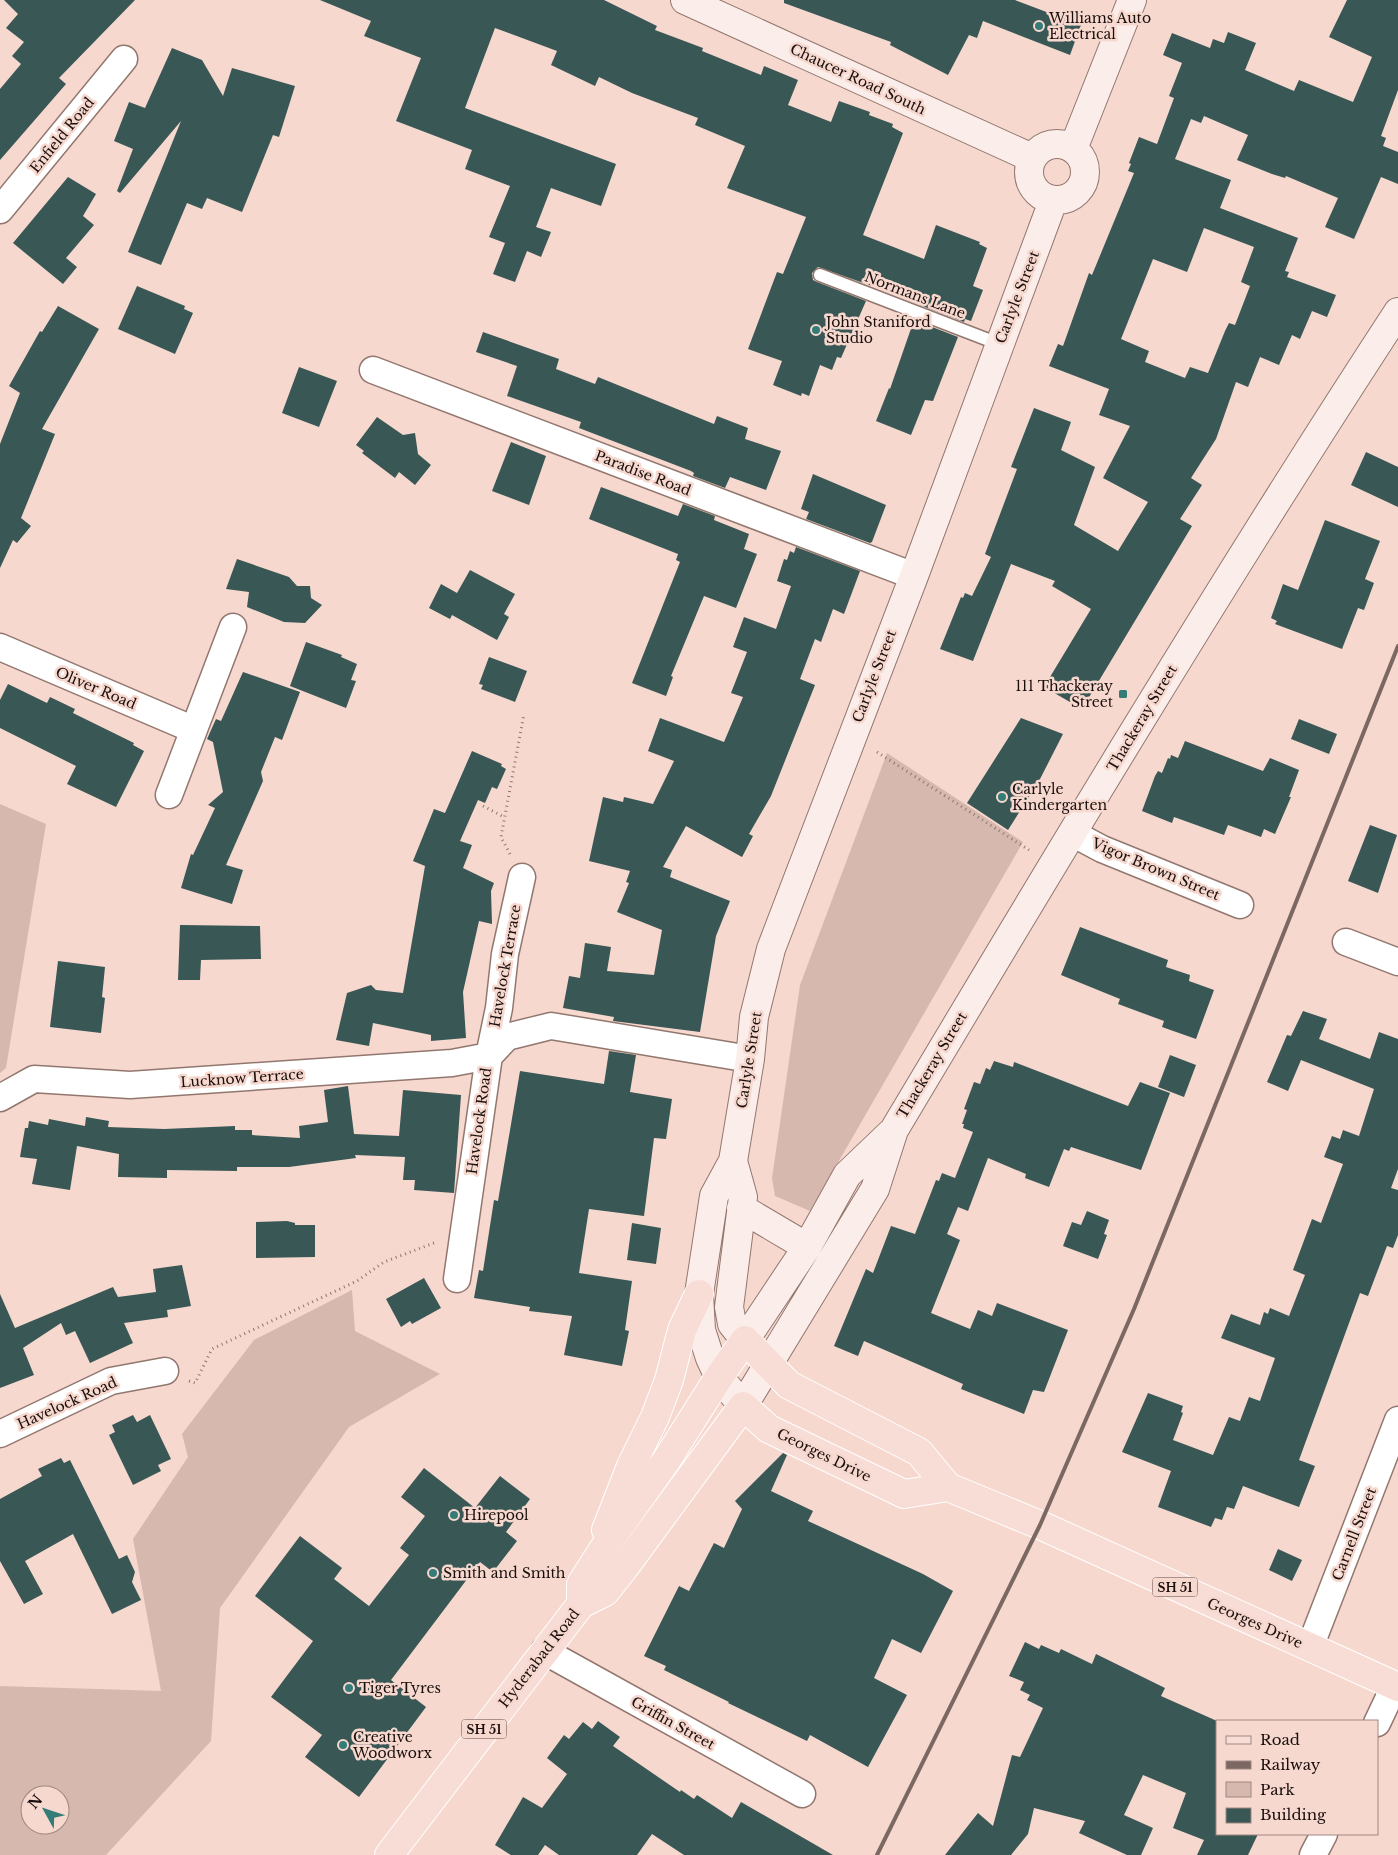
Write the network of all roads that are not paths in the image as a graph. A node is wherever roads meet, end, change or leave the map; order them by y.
1 (685, 0) edge
2 (1132, 0) edge
3 (124, 59) dead end
4 (1073, 149) junction
5 (1032, 158) junction
6 (1053, 201) junction
7 (0, 210) edge
8 (820, 275) dead end
9 (1398, 312) edge
10 (999, 344) junction
11 (373, 370) dead end
12 (914, 576) junction
13 (232, 627) dead end
14 (0, 647) edge
15 (192, 729) junction
16 (169, 795) dead end
17 (1072, 833) junction
18 (522, 877) road end
19 (1240, 905) dead end
20 (1346, 942) dead end
21 (1398, 962) edge
22 (489, 1056) junction
23 (750, 1059) junction
24 (0, 1098) edge
25 (894, 1130) junction
26 (733, 1161) junction
27 (741, 1208) junction
28 (807, 1247) junction
29 (457, 1279) dead end
30 (699, 1294) junction
31 (745, 1340) junction
32 (769, 1363) junction
33 (165, 1371) dead end
34 (719, 1377) junction
35 (743, 1406) junction
36 (1398, 1420) edge
37 (0, 1434) edge
38 (948, 1487) junction
39 (602, 1551) junction
40 (580, 1604) junction
41 (1310, 1647) junction
42 (544, 1651) junction
43 (1397, 1686) edge
44 (1378, 1721) edge
45 (802, 1794) dead end
46 (389, 1855) edge

1 - 5 main road, Chaucer Road South
2 - 4 main road
3 - 7 street, Enfield Road
4 - 5 main road
4 - 6 main road
5 - 6 main road
6 - 10 main road, Carlyle Street
8 - 10 lane, Normans Lane
9 - 17 main road, Thackeray Street
10 - 12 main road, Carlyle Street
11 - 12 street, Paradise Road
12 - 23 main road, Carlyle Street
13 - 15 street
14 - 15 street, Oliver Road
15 - 16 street
17 - 19 street, Vigor Brown Street
17 - 25 main road, Thackeray Street
18 - 22 street, Havelock Terrace
20 - 21 street
22 - 23 street, Havelock Road
22 - 24 street, Lucknow Terrace
22 - 29 street, Havelock Road
23 - 26 main road, Carlyle Street
25 - 28 main road, Thackeray Street
25 - 32 main road, Thackeray Street
26 - 27 main road, Carlyle Street
26 - 30 main road, Carlyle Street
27 - 28 main road
27 - 31 main road, Carlyle Street
28 - 31 main road, Thackeray Street
30 - 34 main road, Carlyle Street
30 - 39 main road
31 - 32 main road, Carlyle Street / SH 51
31 - 34 main road, Hyderabad Road / SH 51
32 - 35 main road, Thackeray Street
32 - 38 main road, Georges Drive / SH 51
33 - 37 street, Havelock Road
34 - 35 main road, Georges Drive
34 - 39 main road, Hyderabad Road / SH 51
35 - 38 main road, Georges Drive
35 - 40 main road, Hyderabad Road / SH 51
36 - 41 street, Carnell Street
38 - 41 main road, Georges Drive / SH 51
39 - 40 main road, Hyderabad Road / SH 51
40 - 42 main road, Hyderabad Road / SH 51
41 - 43 main road, Georges Drive / SH 51
42 - 45 street, Griffin Street
42 - 46 main road, Hyderabad Road / SH 51
43 - 44 street

